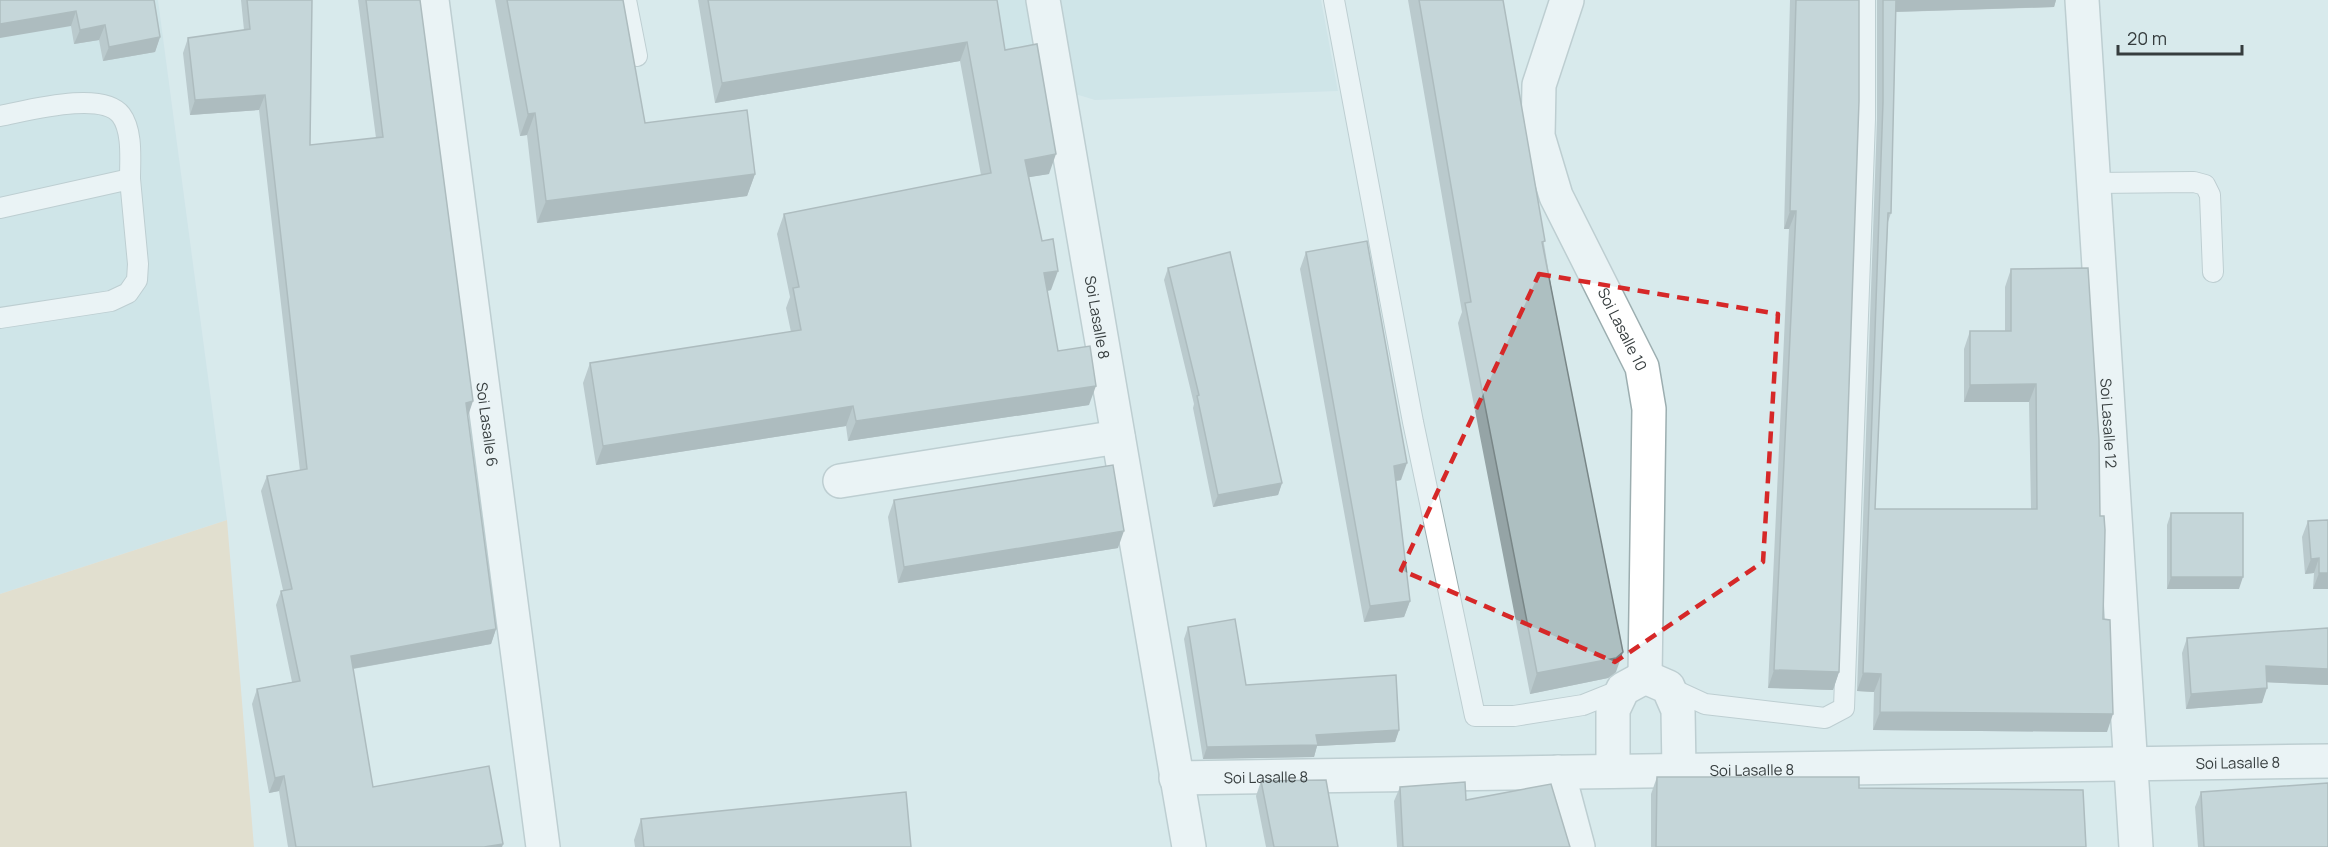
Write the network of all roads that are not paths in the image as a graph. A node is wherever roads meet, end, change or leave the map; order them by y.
1 (432, 0) edge
2 (626, 0) edge
3 (1043, 0) edge
4 (1334, 0) edge
5 (1567, 0) edge
6 (1865, 0) edge
7 (2082, 0) edge
8 (637, 56) dead end
9 (0, 116) edge
10 (130, 179) junction
11 (2095, 183) junction
12 (0, 208) edge
13 (2213, 272) dead end
14 (0, 318) edge
15 (1118, 437) junction
16 (840, 482) dead end
17 (1645, 684) junction
18 (2328, 761) edge
19 (2130, 765) junction
20 (1679, 770) junction
21 (1613, 771) junction
22 (1558, 772) junction
23 (1176, 778) junction
24 (543, 847) edge
25 (1189, 847) edge
26 (1578, 847) edge
27 (2136, 847) edge

1 - 24 street, Soi Lasalle 6
2 - 8 lane
3 - 15 street, Soi Lasalle 8
4 - 17 lane
5 - 17 street, Soi Lasalle 10
6 - 17 lane
7 - 11 street, Soi Lasalle 12
9 - 10 lane
10 - 12 lane
10 - 14 lane
11 - 13 lane
11 - 19 street, Soi Lasalle 12
15 - 16 street
15 - 23 street, Soi Lasalle 8
17 - 20 street, Soi Lasalle 10
17 - 21 street, Soi Lasalle 10
18 - 19 street, Soi Lasalle 8
19 - 20 street, Soi Lasalle 8
19 - 27 street, Soi Lasalle 12
20 - 21 street, Soi Lasalle 8
21 - 22 street, Soi Lasalle 8
22 - 23 street, Soi Lasalle 8
22 - 26 street
23 - 25 street, Soi Lasalle 8

